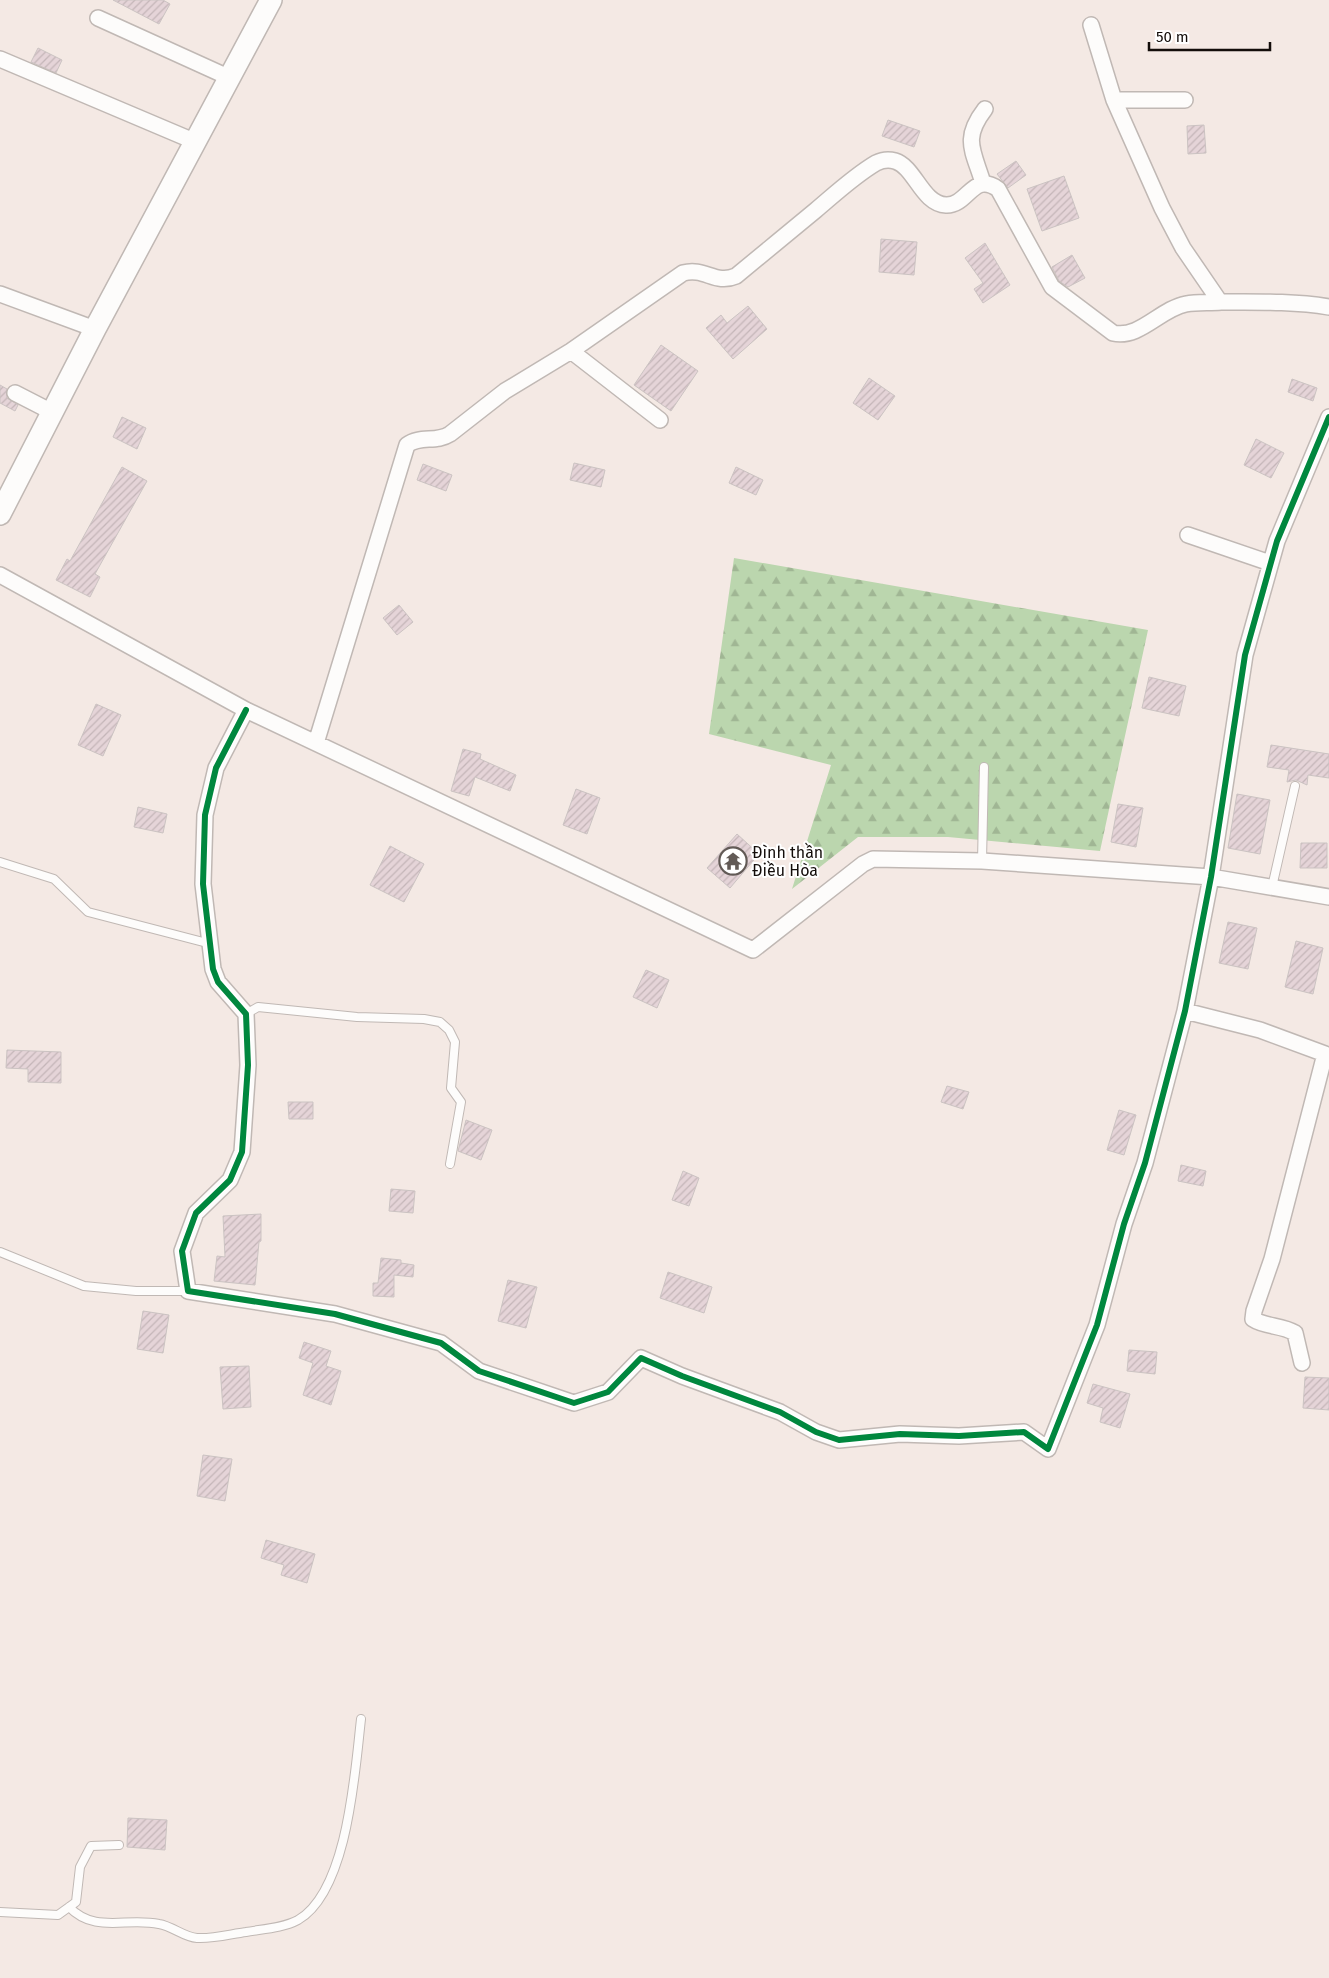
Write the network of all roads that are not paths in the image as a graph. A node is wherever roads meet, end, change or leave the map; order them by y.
1 (270, 0) edge
2 (98, 18) dead end
3 (1090, 25) dead end
4 (0, 59) edge
5 (228, 77) junction
6 (1114, 100) junction
7 (1185, 100) dead end
8 (985, 109) dead end
9 (196, 142) junction
10 (983, 183) junction
11 (0, 294) edge
12 (1220, 302) junction
13 (1329, 307) edge
14 (95, 329) junction
15 (571, 351) junction
16 (15, 393) dead end
17 (52, 412) junction
18 (660, 420) dead end
19 (1327, 425) edge
20 (1, 508) edge
21 (1188, 535) dead end
22 (1270, 563) junction
23 (0, 575) edge
24 (246, 710) junction
25 (316, 742) junction
26 (984, 767) dead end
27 (1296, 786) dead end
28 (982, 861) junction
29 (0, 862) edge
30 (1211, 877) junction
31 (1272, 887) junction
32 (1329, 897) edge
33 (211, 944) junction
34 (1185, 1011) junction
35 (246, 1014) junction
36 (450, 1164) dead end
37 (0, 1252) edge
38 (188, 1291) junction
39 (1302, 1363) dead end
40 (361, 1719) dead end
41 (119, 1845) dead end
42 (69, 1907) junction
43 (0, 1912) edge

1 - 5 street
2 - 5 street
3 - 6 street
4 - 9 street
5 - 9 street
6 - 7 street
6 - 12 street
8 - 10 street
9 - 14 street
10 - 12 street
10 - 15 street
11 - 14 street
12 - 13 street
14 - 17 street
15 - 18 street
15 - 25 street
16 - 17 street
17 - 20 street
19 - 22 street
21 - 22 street
22 - 30 street
23 - 24 street
24 - 25 street
24 - 33 street
25 - 28 street
26 - 28 lane
27 - 31 lane
28 - 30 street
29 - 33 lane
30 - 31 street
30 - 34 street
31 - 32 street
33 - 35 street
34 - 38 street
34 - 39 street
35 - 36 lane
35 - 38 street
37 - 38 lane
40 - 42 lane
41 - 42 lane
42 - 43 lane

